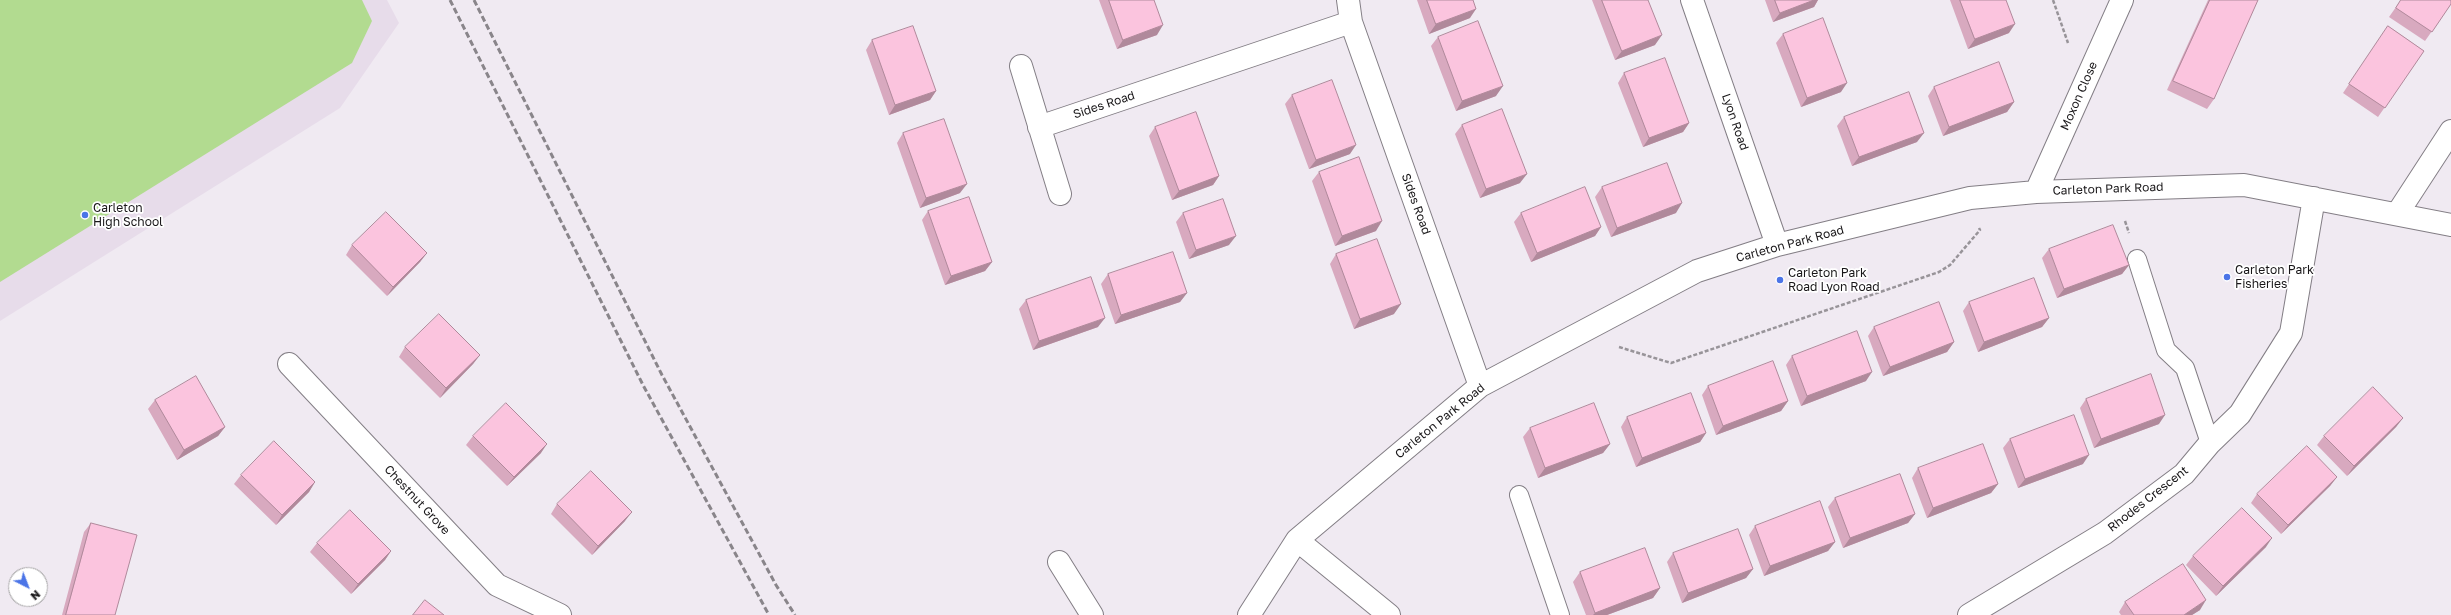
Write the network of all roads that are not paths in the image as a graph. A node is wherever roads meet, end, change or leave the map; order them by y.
1 (1348, 0) edge
2 (1692, 0) edge
3 (2122, 0) edge
4 (1351, 22) junction
5 (1020, 66) dead end
6 (1039, 127) junction
7 (2451, 131) edge
8 (2036, 192) junction
9 (1060, 194) dead end
10 (2314, 198) junction
11 (2397, 214) junction
12 (2451, 226) edge
13 (1778, 245) junction
14 (2137, 258) road end
15 (289, 364) dead end
16 (1480, 386) junction
17 (2210, 443) junction
18 (1519, 495) dead end
19 (1297, 540) junction
20 (1059, 562) dead end
21 (560, 615) edge
22 (1092, 615) edge
23 (1249, 615) edge
24 (1389, 615) edge
25 (1560, 615) edge
26 (1969, 615) edge

1 - 4 street, Sides Road
2 - 13 street, Lyon Road
3 - 8 street, Moxon Close
4 - 6 street, Sides Road
4 - 16 street, Sides Road
5 - 6 street
6 - 9 street
7 - 11 street
8 - 10 street, Carleton Park Road
8 - 13 street, Carleton Park Road
10 - 11 street, Carleton Park Road
10 - 17 street, Rhodes Crescent
11 - 12 street, Carleton Park Road
13 - 16 street, Carleton Park Road
14 - 17 lane
15 - 21 street, Chestnut Grove
16 - 19 street, Carleton Park Road
17 - 26 street, Rhodes Crescent
18 - 25 lane
19 - 23 street, Carleton Park Road
19 - 24 street
20 - 22 street

